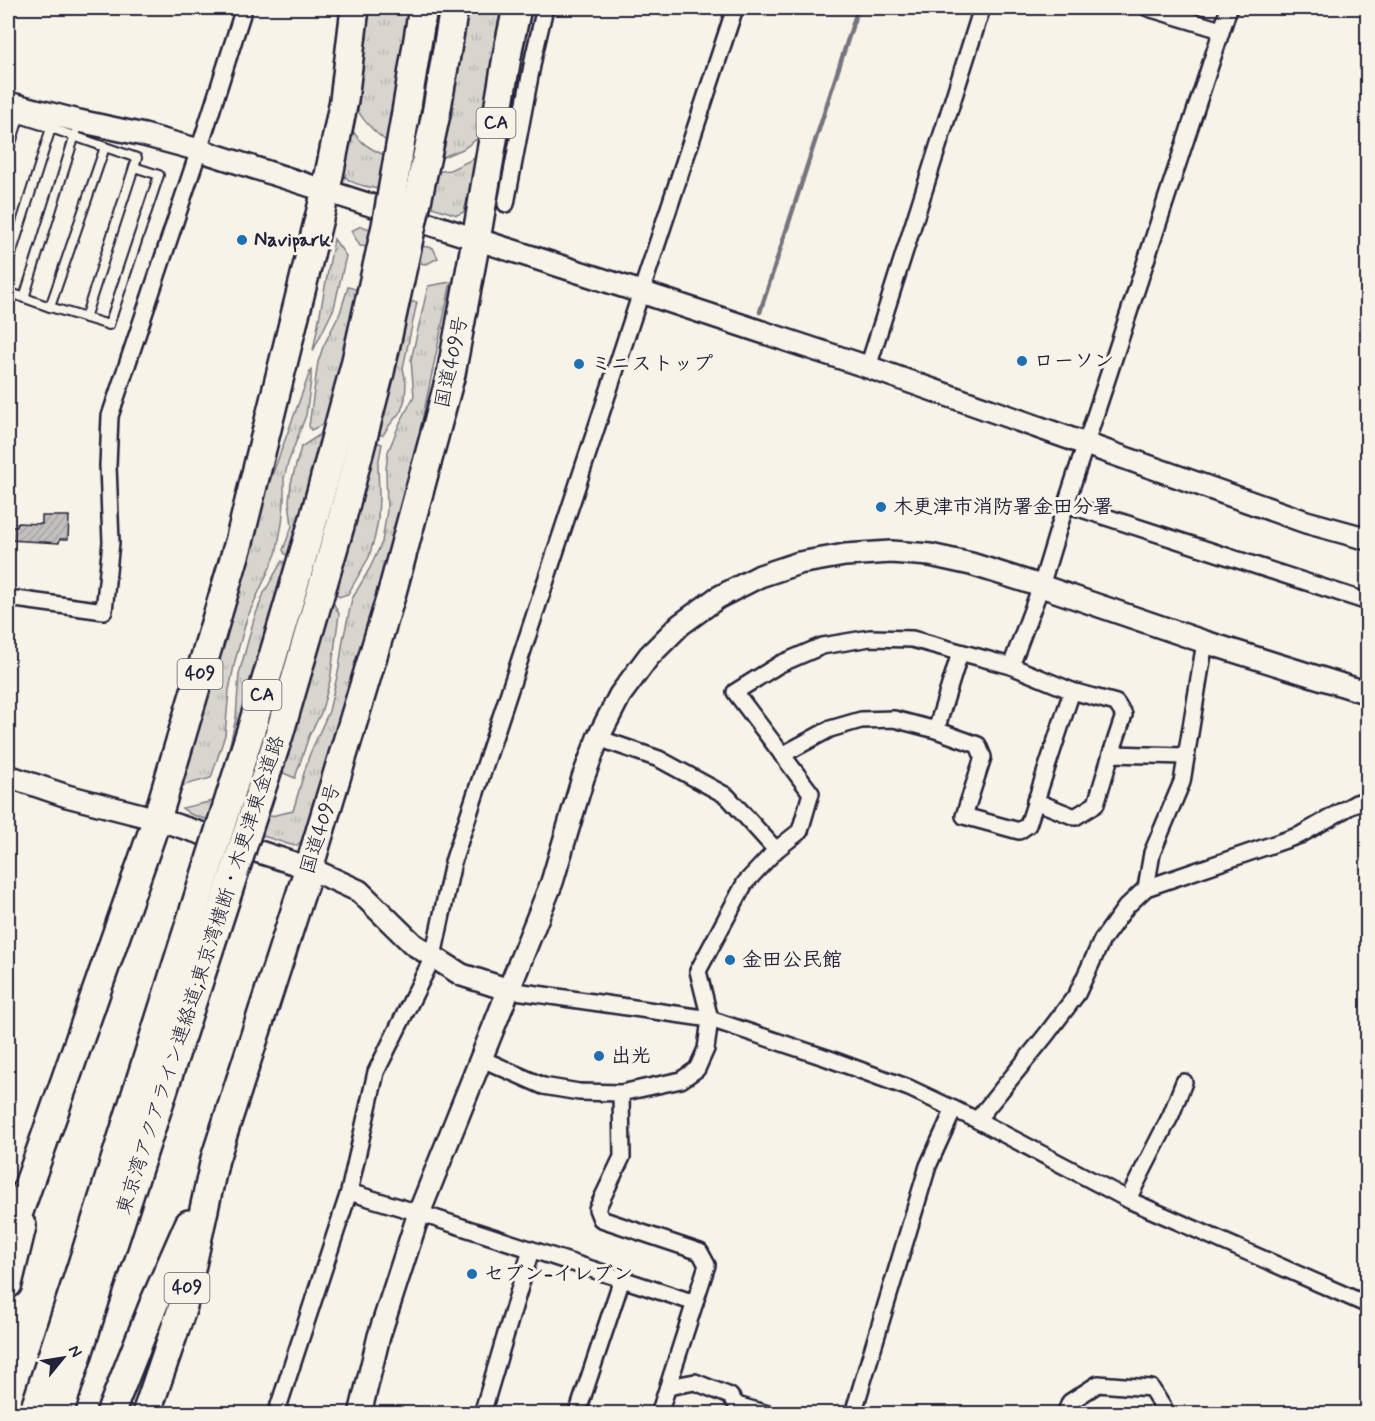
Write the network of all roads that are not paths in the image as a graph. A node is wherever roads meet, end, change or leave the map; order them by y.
1 (244, 8) edge
2 (355, 8) edge
3 (423, 8) edge
4 (454, 8) edge
5 (517, 8) edge
6 (544, 8) edge
7 (735, 8) edge
8 (982, 8) edge
9 (1148, 8) edge
10 (1229, 8) edge
11 (1221, 30) junction
12 (13, 110) edge
13 (8, 121) edge
14 (51, 128) junction
15 (77, 128) junction
16 (105, 147) junction
17 (199, 150) junction
18 (8, 153) edge
19 (134, 167) junction
20 (326, 190) junction
21 (506, 204) dead end
22 (476, 240) junction
23 (8, 264) edge
24 (8, 292) edge
25 (641, 292) junction
26 (24, 298) junction
27 (50, 307) junction
28 (85, 318) junction
29 (868, 367) junction
30 (1086, 444) junction
31 (1066, 504) junction
32 (1368, 539) edge
33 (1041, 586) junction
34 (8, 598) edge
35 (1368, 602) edge
36 (1205, 642) junction
37 (960, 653) junction
38 (1011, 666) junction
39 (1072, 691) junction
40 (1368, 693) edge
41 (936, 730) junction
42 (598, 738) junction
43 (1111, 754) junction
44 (782, 755) junction
45 (1185, 756) junction
46 (8, 776) edge
47 (1368, 799) edge
48 (1035, 801) junction
49 (157, 819) junction
50 (777, 850) junction
51 (309, 868) junction
52 (1146, 888) junction
53 (433, 957) junction
54 (509, 990) junction
55 (710, 1019) junction
56 (480, 1058) junction
57 (1184, 1082) dead end
58 (621, 1093) junction
59 (954, 1109) junction
60 (977, 1120) junction
61 (41, 1149) junction
62 (216, 1159) junction
63 (349, 1192) junction
64 (1128, 1199) junction
65 (419, 1213) junction
66 (8, 1243) edge
67 (531, 1250) junction
68 (91, 1277) junction
69 (622, 1279) junction
70 (8, 1284) edge
71 (695, 1303) junction
72 (1367, 1303) edge
73 (668, 1387) junction
74 (33, 1413) edge
75 (59, 1413) edge
76 (111, 1413) edge
77 (146, 1413) edge
78 (276, 1413) edge
79 (360, 1413) edge
80 (482, 1413) edge
81 (577, 1413) edge
82 (659, 1413) edge
83 (768, 1413) edge
84 (853, 1413) edge
85 (1065, 1413) edge
86 (1167, 1413) edge

1 - 17 street
2 - 20 highway
3 - 68 highway, 東京湾アクアライン連絡道;東京湾横断・木更津東金道路 / CA, bridge
4 - 68 highway, 東京湾アクアライン連絡道;東京湾横断・木更津東金道路 / CA, bridge
5 - 22 highway, CA
6 - 21 street
7 - 25 street
8 - 29 street
9 - 11 street
10 - 11 street
11 - 30 street
12 - 13 lane
12 - 14 lane
12 - 15 street
12 - 18 lane
14 - 15 lane
14 - 23 lane
15 - 16 lane
15 - 17 street
15 - 26 lane
16 - 19 lane
16 - 27 lane
17 - 20 street
17 - 34 street
19 - 28 lane
19 - 28 lane
20 - 22 street
20 - 49 highway, 409
22 - 25 street
22 - 51 highway, 国道409号 / 409
24 - 26 lane
25 - 29 street
25 - 53 street
26 - 27 lane
27 - 28 lane
29 - 30 street
30 - 31 street
30 - 32 street
31 - 33 street
31 - 35 street
33 - 36 street
33 - 38 street
33 - 42 street
36 - 40 street
36 - 45 street
37 - 38 street
37 - 41 street
37 - 44 street
38 - 39 street
39 - 43 street
39 - 48 street
41 - 44 street
41 - 48 street
42 - 50 street
42 - 54 street
43 - 45 street
43 - 48 street
44 - 50 street
45 - 52 street
46 - 49 street
47 - 52 street
49 - 51 street
49 - 61 highway, 409
50 - 55 street
51 - 53 street
51 - 62 highway, 国道409号 / 409
52 - 60 street
53 - 54 street
53 - 63 street
54 - 55 street
54 - 56 street
55 - 58 street
55 - 59 street
56 - 58 street
56 - 65 street
57 - 64 street
58 - 71 street
59 - 60 street
59 - 84 street
60 - 64 street
61 - 66 highway, 409
61 - 70 highway
62 - 76 highway
62 - 77 highway, 国道409号 / 409
63 - 65 street
63 - 78 street
64 - 72 street
65 - 67 street
65 - 79 street
67 - 69 street
67 - 80 street
68 - 74 highway, 東京湾アクアライン連絡道;東京湾横断・木更津東金道路 / CA
68 - 75 highway, 東京湾アクアライン連絡道;東京湾横断・木更津東金道路 / CA
69 - 71 street
69 - 81 street
71 - 73 street
73 - 82 street
73 - 83 street
85 - 86 street

